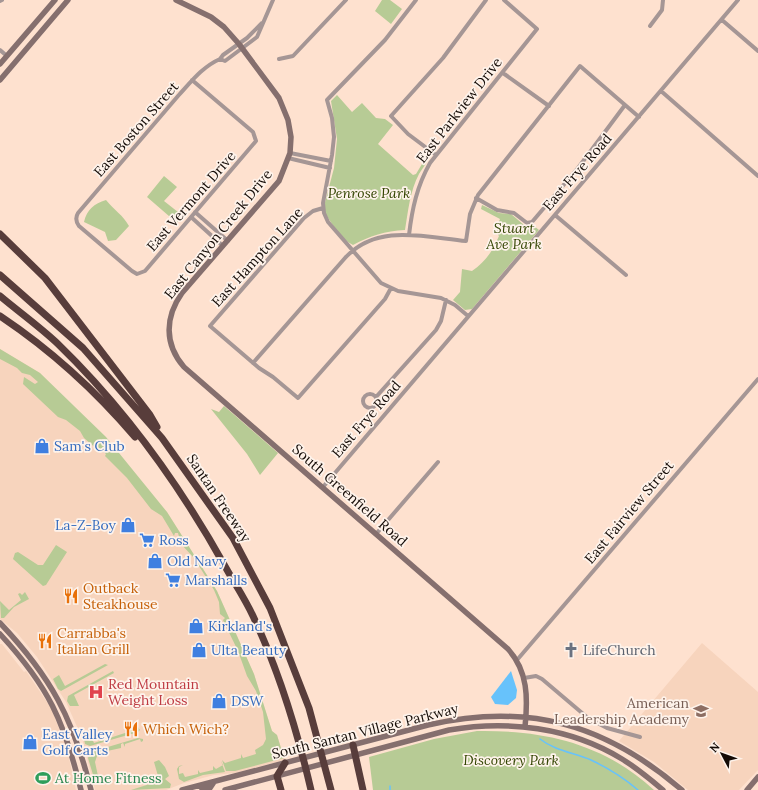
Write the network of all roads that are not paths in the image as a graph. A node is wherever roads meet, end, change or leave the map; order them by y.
1 (55, 0) edge
2 (68, 0) edge
3 (176, 0) edge
4 (273, 0) edge
5 (346, 0) edge
6 (416, 0) edge
7 (486, 0) edge
8 (504, 0) edge
9 (663, 0) edge
10 (738, 0) edge
11 (722, 20) junction
12 (650, 26) dead end
13 (241, 47) junction
14 (0, 50) edge
15 (758, 51) edge
16 (7, 56) junction
17 (279, 59) dead end
18 (0, 64) edge
19 (503, 73) junction
20 (0, 80) edge
21 (192, 80) junction
22 (661, 91) junction
23 (625, 105) junction
24 (549, 106) junction
25 (639, 117) junction
26 (436, 155) junction
27 (289, 156) junction
28 (331, 161) junction
29 (330, 168) junction
30 (758, 176) edge
31 (476, 198) junction
32 (323, 208) junction
33 (195, 212) junction
34 (555, 215) junction
35 (191, 217) junction
36 (0, 234) edge
37 (409, 235) junction
38 (226, 243) junction
39 (352, 250) junction
40 (137, 274) joint
41 (0, 275) edge
42 (626, 275) dead end
43 (391, 288) junction
44 (0, 296) edge
45 (446, 300) junction
46 (0, 316) edge
47 (468, 316) junction
48 (168, 325) joint
49 (254, 363) junction
50 (758, 379) edge
51 (376, 397) dead end
52 (162, 438) junction
53 (438, 462) dead end
54 (161, 464) junction
55 (323, 487) junction
56 (376, 534) junction
57 (0, 623) edge
58 (0, 636) edge
59 (517, 660) junction
60 (524, 678) junction
61 (526, 717) junction
62 (525, 727) junction
63 (640, 737) dead end
64 (352, 745) junction
65 (355, 756) junction
66 (285, 763) junction
67 (277, 776) junction
68 (758, 777) edge
69 (214, 782) junction
70 (81, 790) edge
71 (91, 790) edge
72 (182, 790) edge
73 (202, 790) edge
74 (225, 790) edge
75 (281, 790) edge
76 (311, 790) edge
77 (331, 790) edge
78 (363, 790) edge
79 (663, 790) edge
80 (682, 790) edge
81 (747, 790) edge

1 - 16 street
2 - 20 street
3 - 13 street
4 - 13 street, East Boston Street
5 - 17 street
6 - 28 street
7 - 26 street
8 - 19 street, East Parkview Drive
9 - 12 street
10 - 11 street, East Frye Road
11 - 15 street
11 - 22 street, East Frye Road
13 - 21 street, East Boston Street
13 - 27 street
14 - 16 street
16 - 18 street
19 - 24 street
19 - 26 street, East Parkview Drive
21 - 33 street, East Vermont Drive
21 - 40 street, East Boston Street
22 - 25 street, East Frye Road
22 - 30 street
23 - 24 street
23 - 25 street
23 - 31 street
24 - 31 street
25 - 34 street, East Frye Road
26 - 37 street, East Parkview Drive
27 - 28 street
27 - 29 street
27 - 38 street, East Canyon Creek Drive
28 - 29 street
29 - 32 street
31 - 37 street
32 - 39 street
32 - 49 street, East Hampton Lane
33 - 35 street, East Vermont Drive
33 - 38 street
34 - 42 street
34 - 47 street, East Frye Road
35 - 38 street
35 - 40 street, East Vermont Drive
36 - 52 highway
37 - 39 street
38 - 48 street, East Canyon Creek Drive
39 - 43 street
39 - 49 street
41 - 52 highway, Santan Freeway
43 - 45 street
43 - 49 street
44 - 54 highway, Santan Freeway
45 - 47 street
45 - 51 street
46 - 54 highway
47 - 55 street, East Frye Road
48 - 55 street, South Greenfield Road
50 - 59 street, East Fairview Street
52 - 77 highway, Santan Freeway
53 - 56 street
54 - 76 highway, Santan Freeway
55 - 56 street, South Greenfield Road
56 - 59 street, South Greenfield Road
57 - 71 street
58 - 70 street
59 - 60 street, South Greenfield Road
60 - 61 street, South Greenfield Road
60 - 63 street
61 - 62 street, South Greenfield Road
61 - 64 street, South Santan Village Parkway
61 - 80 street, South Santan Village Parkway
62 - 65 street, South Santan Village Parkway
62 - 79 street, South Santan Village Parkway
64 - 65 highway
64 - 66 street, South Santan Village Parkway
65 - 67 street, South Santan Village Parkway
65 - 78 highway
66 - 67 highway
66 - 69 street, South Santan Village Parkway
67 - 74 street, South Santan Village Parkway
67 - 75 highway
68 - 81 street
69 - 72 street, South Santan Village Parkway
69 - 73 street

